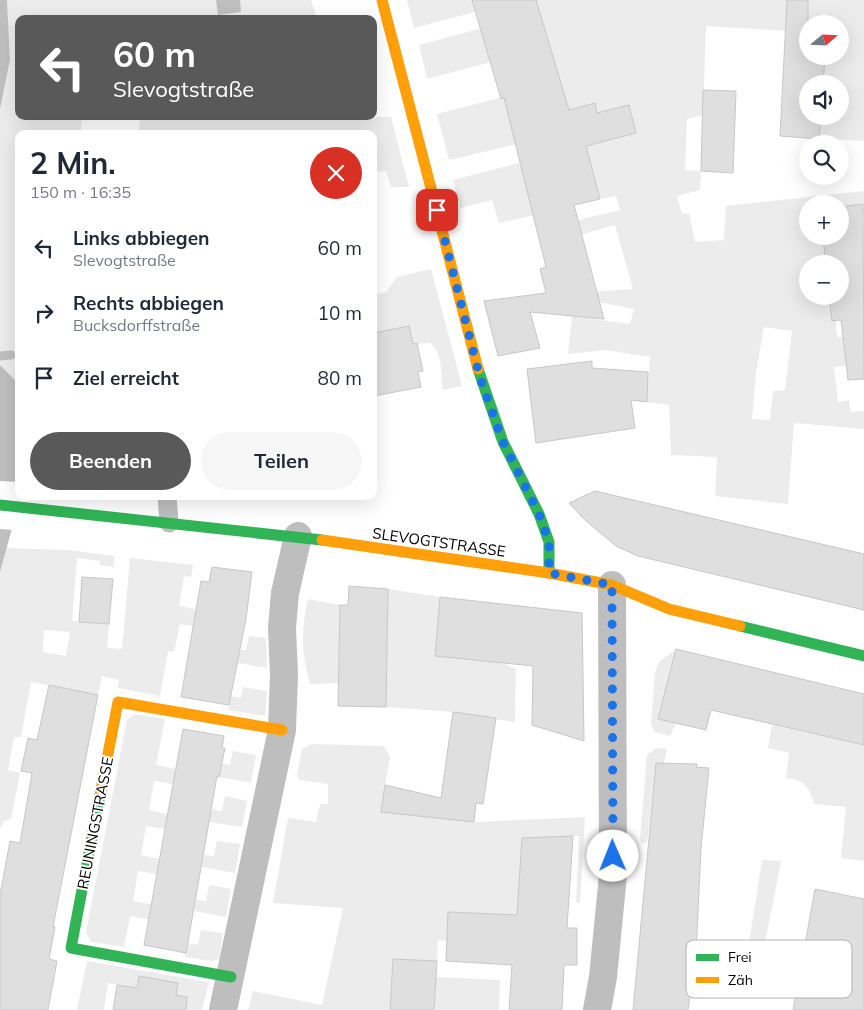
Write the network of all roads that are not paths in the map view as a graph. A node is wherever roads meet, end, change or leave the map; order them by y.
1 (382, 0) edge
2 (166, 500) edge
3 (0, 505) edge
4 (168, 523) junction
5 (298, 536) junction
6 (549, 573) junction
7 (612, 585) junction
8 (864, 656) edge
9 (282, 730) junction
10 (231, 977) junction
11 (223, 1010) edge
12 (597, 1010) edge

1 - 6 street
2 - 4 lane
3 - 4 street, SLEVOGTSTRASSE
4 - 5 street, SLEVOGTSTRASSE
5 - 6 street, SLEVOGTSTRASSE
5 - 9 street
6 - 7 street, SLEVOGTSTRASSE
7 - 8 street, SLEVOGTSTRASSE
7 - 12 street
9 - 10 street
9 - 10 street, REUNINGSTRASSE
10 - 11 street

